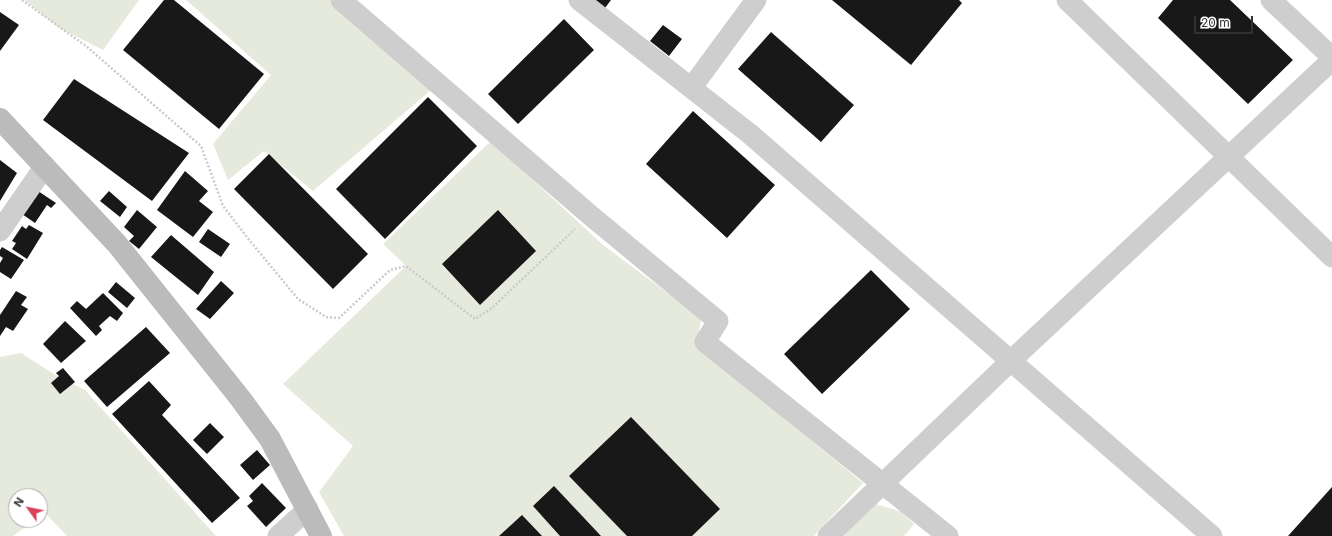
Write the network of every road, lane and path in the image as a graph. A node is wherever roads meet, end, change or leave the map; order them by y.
1 (22, 0) edge
2 (341, 0) edge
3 (579, 0) edge
4 (756, 0) edge
5 (1067, 0) edge
6 (1271, 0) edge
7 (1332, 58) edge
8 (692, 87) junction
9 (0, 119) edge
10 (1227, 156) junction
11 (45, 166) junction
12 (590, 215) junction
13 (0, 231) edge
14 (1332, 257) edge
15 (1011, 361) junction
16 (882, 483) junction
17 (308, 509) junction
18 (278, 536) edge
19 (321, 536) edge
20 (828, 536) edge
21 (948, 536) edge
22 (1212, 536) edge

1 - 12 path
2 - 12 street
3 - 8 street
4 - 8 street
5 - 10 street
6 - 7 street
7 - 10 street
8 - 15 street
9 - 11 street
10 - 14 street
10 - 15 street
11 - 13 street
11 - 17 street
12 - 16 street
15 - 16 street
15 - 22 street
16 - 20 street
16 - 21 street
17 - 18 street
17 - 19 street

